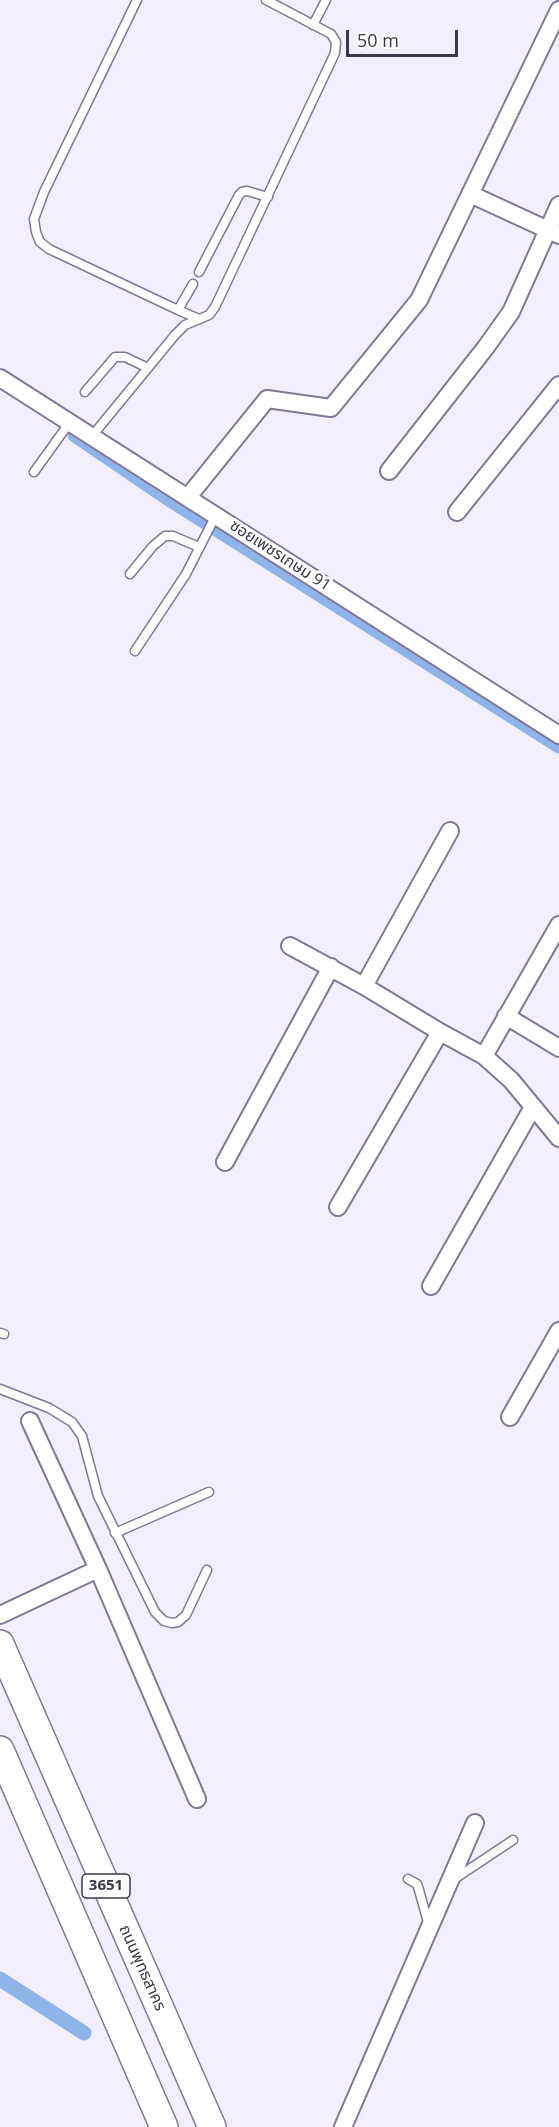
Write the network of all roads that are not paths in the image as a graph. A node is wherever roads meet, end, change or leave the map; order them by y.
1 (137, 0) edge
2 (266, 0) edge
3 (326, 0) edge
4 (559, 10) edge
5 (313, 25) junction
6 (470, 194) junction
7 (268, 197) junction
8 (559, 205) edge
9 (553, 232) edge
10 (199, 272) dead end
11 (193, 284) dead end
12 (178, 310) junction
13 (199, 319) junction
14 (148, 368) junction
15 (0, 378) edge
16 (559, 385) edge
17 (85, 392) dead end
18 (66, 428) junction
19 (92, 436) junction
20 (390, 471) dead end
21 (34, 472) dead end
22 (188, 497) junction
23 (457, 512) dead end
24 (212, 521) junction
25 (200, 544) junction
26 (130, 574) dead end
27 (135, 651) dead end
28 (559, 735) edge
29 (450, 831) dead end
30 (559, 925) edge
31 (290, 946) dead end
32 (331, 967) junction
33 (364, 986) junction
34 (506, 1016) junction
35 (440, 1032) junction
36 (559, 1048) edge
37 (484, 1056) junction
38 (533, 1107) junction
39 (559, 1138) edge
40 (225, 1162) dead end
41 (338, 1207) dead end
42 (431, 1286) dead end
43 (559, 1331) edge
44 (0, 1389) edge
45 (510, 1417) dead end
46 (30, 1421) dead end
47 (209, 1491) dead end
48 (115, 1533) junction
49 (98, 1569) junction
50 (207, 1570) dead end
51 (0, 1615) edge
52 (0, 1644) edge
53 (0, 1750) edge
54 (197, 1799) dead end
55 (475, 1823) dead end
56 (513, 1840) dead end
57 (408, 1879) dead end
58 (449, 1882) junction
59 (429, 1928) junction
60 (164, 2127) edge
61 (212, 2127) edge
62 (343, 2127) edge

1 - 12 lane
2 - 5 lane
3 - 5 lane
4 - 6 street
5 - 7 lane
6 - 9 street
6 - 22 street
7 - 10 lane
7 - 13 lane
8 - 9 street
9 - 20 street
11 - 12 lane
12 - 13 lane
13 - 14 lane
14 - 17 lane
14 - 19 lane
15 - 18 street, ซอยเพชรเกษม 91
16 - 23 street
18 - 19 street, ซอยเพชรเกษม 91
18 - 21 lane
19 - 22 street, ซอยเพชรเกษม 91
22 - 24 street, ซอยเพชรเกษม 91
24 - 25 lane
24 - 28 street, ซอยเพชรเกษม 91
25 - 26 lane
25 - 27 lane
29 - 33 street
30 - 34 street
31 - 32 street
32 - 33 street
32 - 40 street
33 - 35 street
34 - 36 street
34 - 37 street
35 - 37 street
35 - 41 street
37 - 38 street
38 - 39 street
38 - 42 street
43 - 45 street
44 - 48 lane
46 - 49 street
47 - 48 lane
48 - 50 lane
49 - 51 street
49 - 54 street
52 - 61 main road, ถนนพุทธสาคร / 3651
53 - 60 main road, 3651
55 - 58 street
56 - 58 lane
57 - 59 lane
58 - 59 street
59 - 62 street

